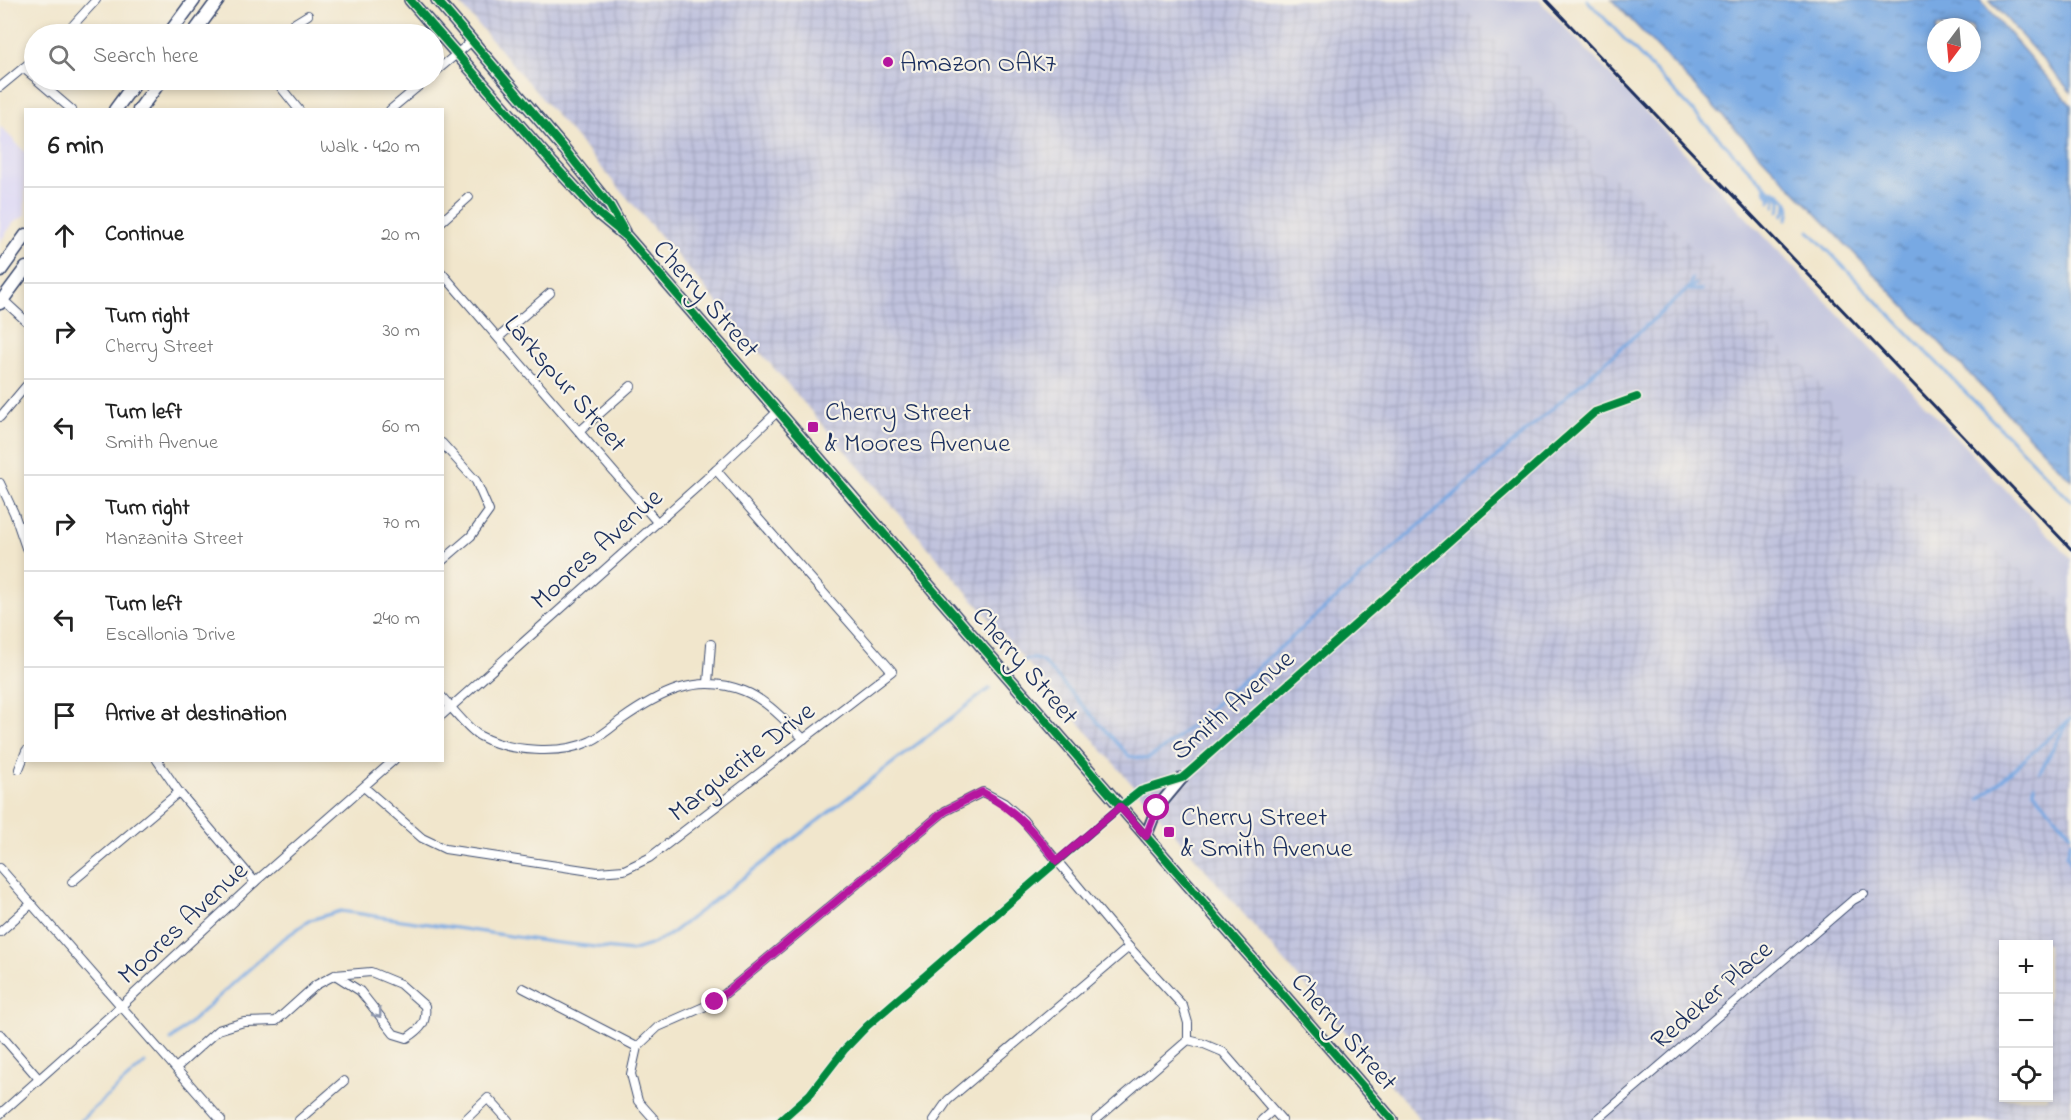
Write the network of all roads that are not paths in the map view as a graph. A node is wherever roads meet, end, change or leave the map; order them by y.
1 (96, 0) edge
2 (194, 0) edge
3 (218, 0) edge
4 (410, 0) edge
5 (437, 0) edge
6 (308, 15) dead end
7 (74, 24) edge
8 (176, 24) edge
9 (200, 24) edge
10 (294, 24) edge
11 (431, 24) edge
12 (444, 39) edge
13 (472, 41) junction
14 (457, 54) junction
15 (444, 65) edge
16 (23, 68) edge
17 (0, 87) edge
18 (50, 90) edge
19 (130, 90) edge
20 (154, 90) edge
21 (283, 90) edge
22 (414, 90) edge
23 (70, 108) edge
24 (116, 108) edge
25 (140, 108) edge
26 (297, 108) edge
27 (392, 108) edge
28 (469, 197) dead end
29 (444, 219) edge
30 (627, 237) junction
31 (24, 238) edge
32 (0, 271) edge
33 (24, 271) edge
34 (444, 275) edge
35 (550, 293) dead end
36 (1, 300) edge
37 (24, 319) edge
38 (499, 337) junction
39 (631, 386) dead end
40 (24, 388) edge
41 (1637, 397) dead end
42 (777, 411) junction
43 (0, 417) edge
44 (580, 431) junction
45 (444, 445) edge
46 (716, 470) junction
47 (0, 483) edge
48 (657, 522) junction
49 (24, 542) edge
50 (444, 559) edge
51 (711, 644) dead end
52 (708, 683) junction
53 (444, 699) edge
54 (451, 707) junction
55 (444, 713) edge
56 (804, 739) junction
57 (24, 756) edge
58 (158, 762) edge
59 (392, 762) edge
60 (19, 769) dead end
61 (1182, 778) junction
62 (365, 788) junction
63 (179, 792) junction
64 (1120, 807) junction
65 (1146, 836) junction
66 (1057, 861) junction
67 (0, 868) edge
68 (72, 882) dead end
69 (255, 882) junction
70 (1864, 894) dead end
71 (32, 904) junction
72 (0, 932) edge
73 (1129, 947) junction
74 (335, 975) junction
75 (523, 988) dead end
76 (120, 1007) junction
77 (0, 1034) edge
78 (1188, 1041) junction
79 (637, 1047) junction
80 (176, 1068) junction
81 (39, 1079) junction
82 (344, 1081) dead end
83 (1273, 1110) junction
84 (0, 1114) edge
85 (220, 1120) edge
86 (298, 1120) edge
87 (465, 1120) edge
88 (508, 1120) edge
89 (655, 1120) edge
90 (781, 1120) edge
91 (934, 1120) edge
92 (1096, 1120) edge
93 (1262, 1120) edge
94 (1282, 1120) edge
95 (1392, 1120) edge
96 (1597, 1120) edge

1 - 7 street
2 - 8 main road
3 - 9 main road
4 - 11 street, Cherry Street
5 - 13 street, Cherry Street
6 - 10 street
12 - 14 street, Cherry Street
13 - 14 street
13 - 30 street, Cherry Street
14 - 15 street
14 - 30 street, Cherry Street
16 - 17 street
18 - 23 street
19 - 24 main road
20 - 25 main road
21 - 26 street
22 - 27 street
28 - 29 street
30 - 42 street, Cherry Street
31 - 32 main road
33 - 36 main road
34 - 38 street, Larkspur Street
35 - 38 street
36 - 37 street
38 - 44 street, Larkspur Street
39 - 44 street
40 - 43 street
41 - 61 street, Smith Avenue
42 - 46 street, Moores Avenue
42 - 64 street, Cherry Street
44 - 48 street, Larkspur Street
45 - 50 street
46 - 48 street, Moores Avenue
46 - 56 street, Marguerite Drive
47 - 49 street
48 - 54 street, Moores Avenue
51 - 52 street
52 - 54 street
52 - 56 street
53 - 54 street
54 - 55 street, Moores Avenue
56 - 62 street, Marguerite Drive
57 - 60 street
58 - 63 street
59 - 62 street, Moores Avenue
61 - 64 street, Smith Avenue
61 - 65 street
62 - 69 street, Moores Avenue
63 - 68 street
63 - 69 street
64 - 65 street, Cherry Street
64 - 66 street, Smith Avenue
65 - 95 street, Cherry Street
66 - 73 street
66 - 79 street
66 - 90 street, Smith Avenue
67 - 71 street
69 - 76 street, Moores Avenue
70 - 96 street, Redeker Place
71 - 72 street
71 - 76 street
73 - 78 street
73 - 91 street
74 -> 74 street
74 - 80 street
75 - 79 street
76 - 80 street
76 - 81 street, Moores Avenue
77 - 81 street
78 - 83 street
78 - 92 street
79 - 89 street
80 - 85 street
81 - 84 street, Moores Avenue
82 - 86 street
83 - 93 street
83 - 94 street
87 - 88 street

